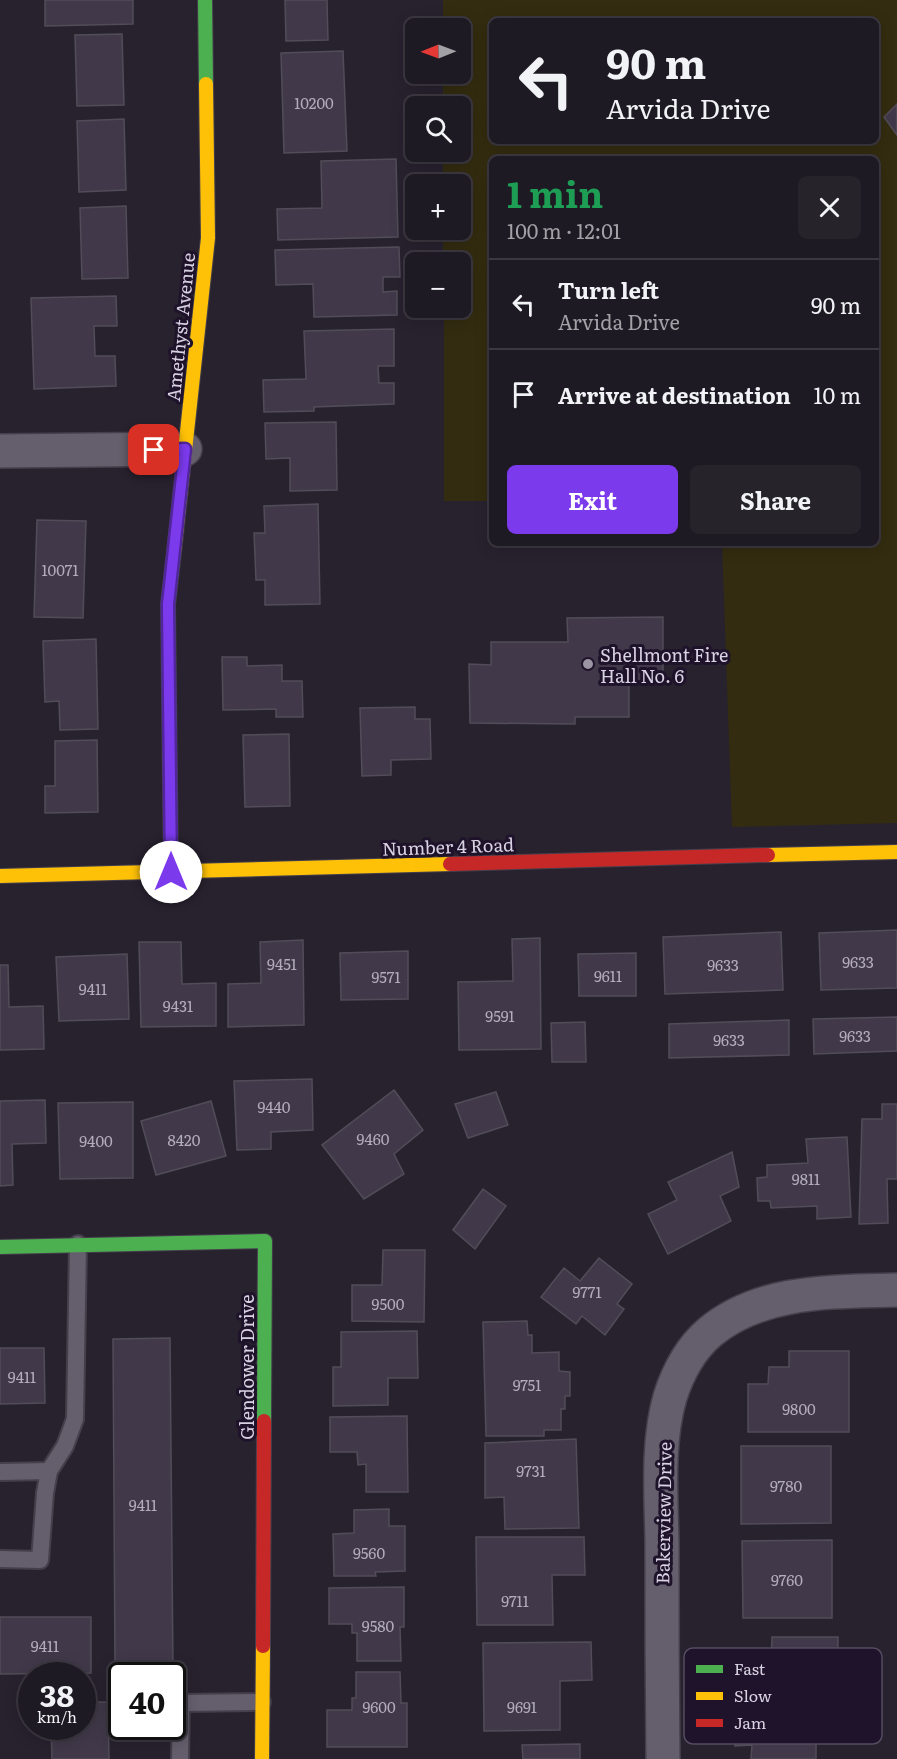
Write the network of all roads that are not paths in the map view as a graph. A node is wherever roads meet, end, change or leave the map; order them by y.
1 (205, 0) edge
2 (185, 449) junction
3 (0, 451) edge
4 (897, 852) edge
5 (171, 872) junction
6 (0, 876) edge
7 (78, 1244) junction
8 (0, 1247) edge
9 (897, 1290) edge
10 (49, 1471) junction
11 (0, 1472) edge
12 (0, 1559) edge
13 (262, 1702) junction
14 (180, 1759) edge
15 (262, 1759) edge
16 (663, 1759) edge

1 - 2 street, Amethyst Avenue
2 - 3 street
2 - 5 street, Amethyst Avenue
4 - 5 street, Number 4 Road
5 - 6 street, Number 4 Road
7 - 8 street, Glendower Drive
7 - 10 lane
7 - 13 street, Glendower Drive
9 - 16 street, Bakerview Drive
10 - 11 lane
10 - 12 lane
13 - 14 lane
13 - 15 street, Glendower Drive

